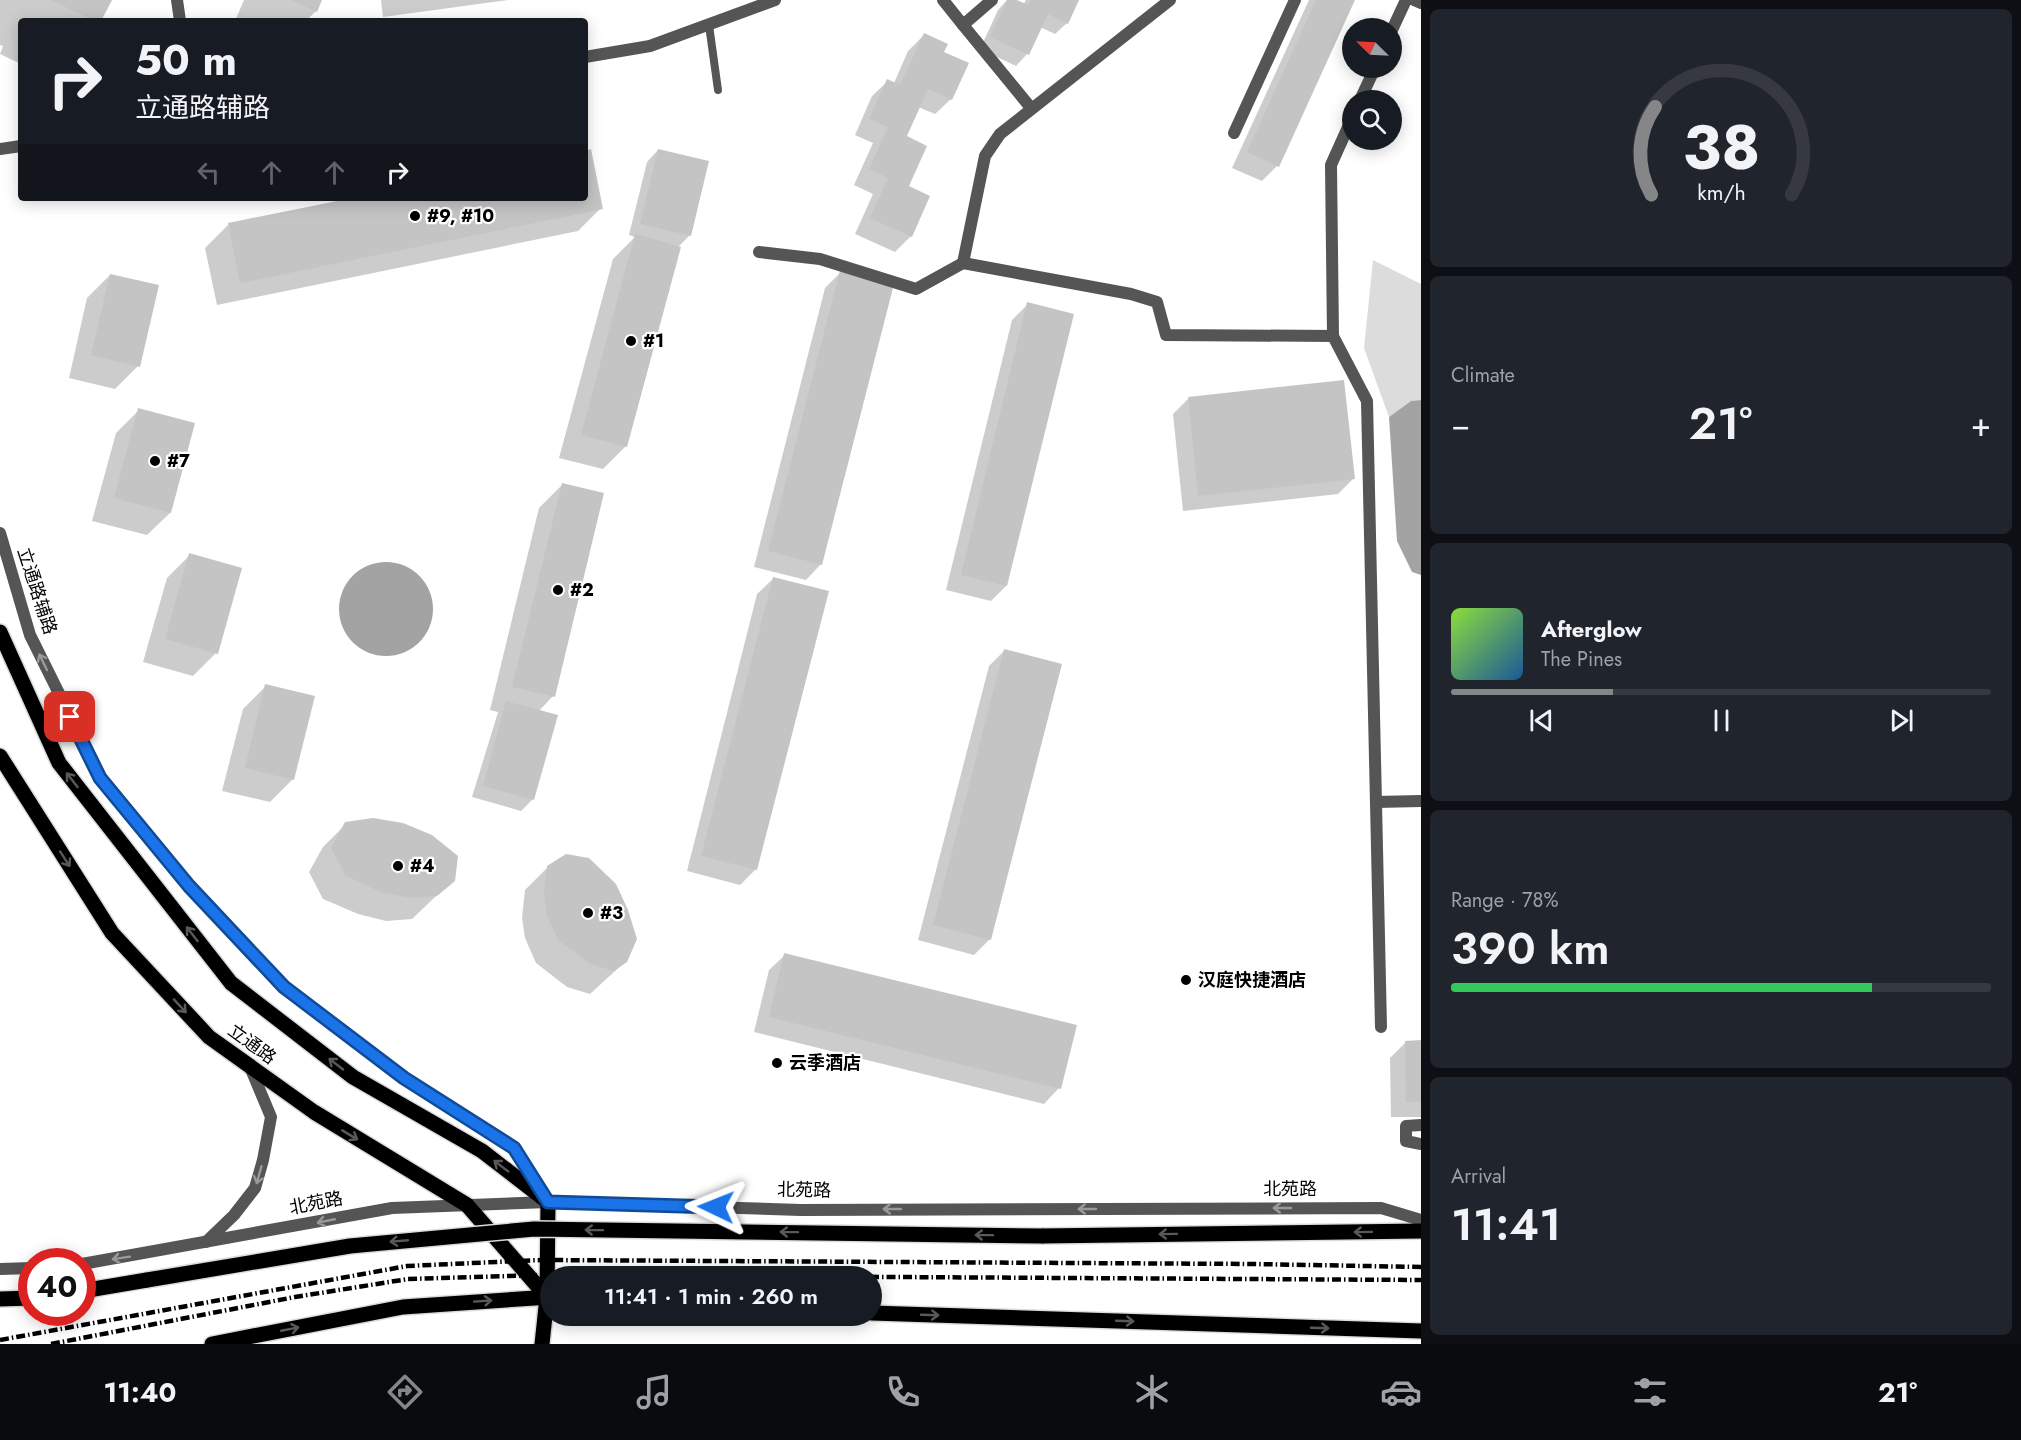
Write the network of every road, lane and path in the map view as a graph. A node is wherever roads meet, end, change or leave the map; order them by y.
1 (177, 0) edge
2 (775, 0) edge
3 (943, 0) edge
4 (992, 0) edge
5 (1170, 0) edge
6 (1295, 0) edge
7 (1406, 0) edge
8 (1414, 0) edge
9 (1421, 3) edge
10 (180, 18) edge
11 (1398, 18) edge
12 (709, 25) junction
13 (963, 25) junction
14 (588, 56) edge
15 (718, 90) dead end
16 (1031, 108) junction
17 (1234, 133) dead end
18 (1342, 139) edge
19 (18, 146) edge
20 (0, 149) edge
21 (759, 252) dead end
22 (963, 263) junction
23 (1333, 336) junction
24 (0, 533) edge
25 (0, 632) edge
26 (2, 762) edge
27 (1421, 801) edge
28 (1376, 802) junction
29 (1381, 1027) dead end
30 (250, 1067) junction
31 (1421, 1125) edge
32 (1421, 1144) edge
33 (548, 1202) junction
34 (467, 1205) junction
35 (1421, 1220) edge
36 (1421, 1231) edge
37 (205, 1243) junction
38 (96, 1262) edge
39 (549, 1266) edge
40 (18, 1268) edge
41 (0, 1269) edge
42 (540, 1287) edge
43 (96, 1289) edge
44 (540, 1298) edge
45 (0, 1299) edge
46 (18, 1299) edge
47 (882, 1313) edge
48 (545, 1326) edge
49 (1421, 1330) edge
50 (212, 1344) edge
51 (542, 1344) edge

1 - 10 street
2 - 12 street
3 - 13 street
4 - 13 street
5 - 16 street
6 - 17 street
7 - 11 street
8 - 9 street
12 - 14 street
12 - 15 lane
13 - 16 street
16 - 22 street
18 - 23 street
19 - 20 street
21 - 22 street
22 - 23 street
23 - 28 street
33 -> 24 street, 立通路辅路
33 -> 25 main road, 立通路
26 -> 30 main road, 立通路
27 - 28 street
28 - 29 street
30 -> 34 main road, 立通路
30 -> 37 street
31 - 32 street
33 - 34 street, 北苑路
35 -> 33 street, 北苑路
33 - 39 main road
34 -> 37 street, 北苑路
34 - 42 main road, 立通路
36 -> 43 main road, bridge
37 -> 38 street, 北苑路
40 - 41 street
50 -> 44 main road
45 - 46 main road
47 -> 49 main road
48 - 51 main road

